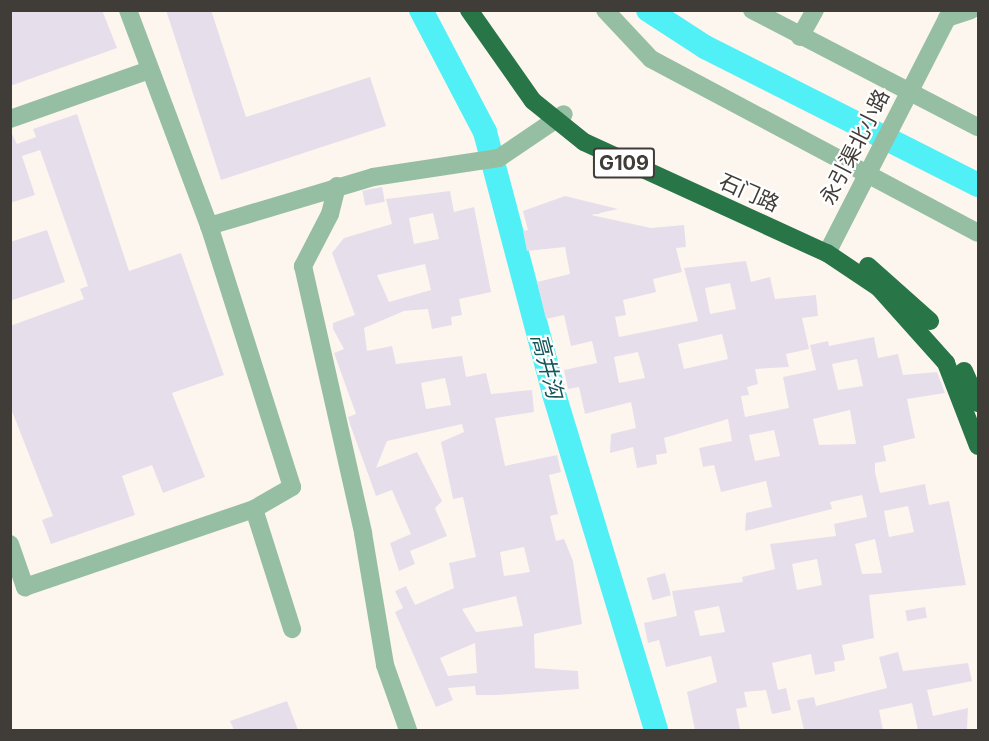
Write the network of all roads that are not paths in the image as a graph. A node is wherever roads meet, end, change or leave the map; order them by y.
1 (128, 10) edge
2 (469, 10) edge
3 (483, 10) edge
4 (605, 10) edge
5 (752, 10) edge
6 (815, 10) edge
7 (972, 10) edge
8 (978, 13) edge
9 (800, 37) junction
10 (149, 70) junction
11 (906, 96) junction
12 (560, 118) junction
13 (10, 119) edge
14 (978, 127) edge
15 (868, 171) junction
16 (337, 186) junction
17 (209, 226) junction
18 (978, 233) edge
19 (829, 248) junction
20 (978, 403) edge
21 (978, 446) edge
22 (254, 509) junction
23 (10, 544) edge
24 (291, 629) dead end
25 (408, 730) edge

1 - 10 street
2 - 12 highway, 石门路 / G109
3 - 12 highway, 石门路 / G109
4 - 15 street
5 - 9 street, 永引渠北小路
6 - 9 street
7 - 8 street
7 - 11 street
9 - 11 street, 永引渠北小路
10 - 13 street
10 - 17 street
11 - 14 street
11 - 15 street, 永引渠北小路
12 - 16 street
12 - 19 highway, 石门路 / G109
15 - 18 street
15 - 19 street, 永引渠北小路
16 - 17 street
16 - 25 street
17 - 22 street
19 - 20 highway, 石门路 / G109
19 - 21 highway, 石门路 / G109
22 - 23 street
22 - 24 street

